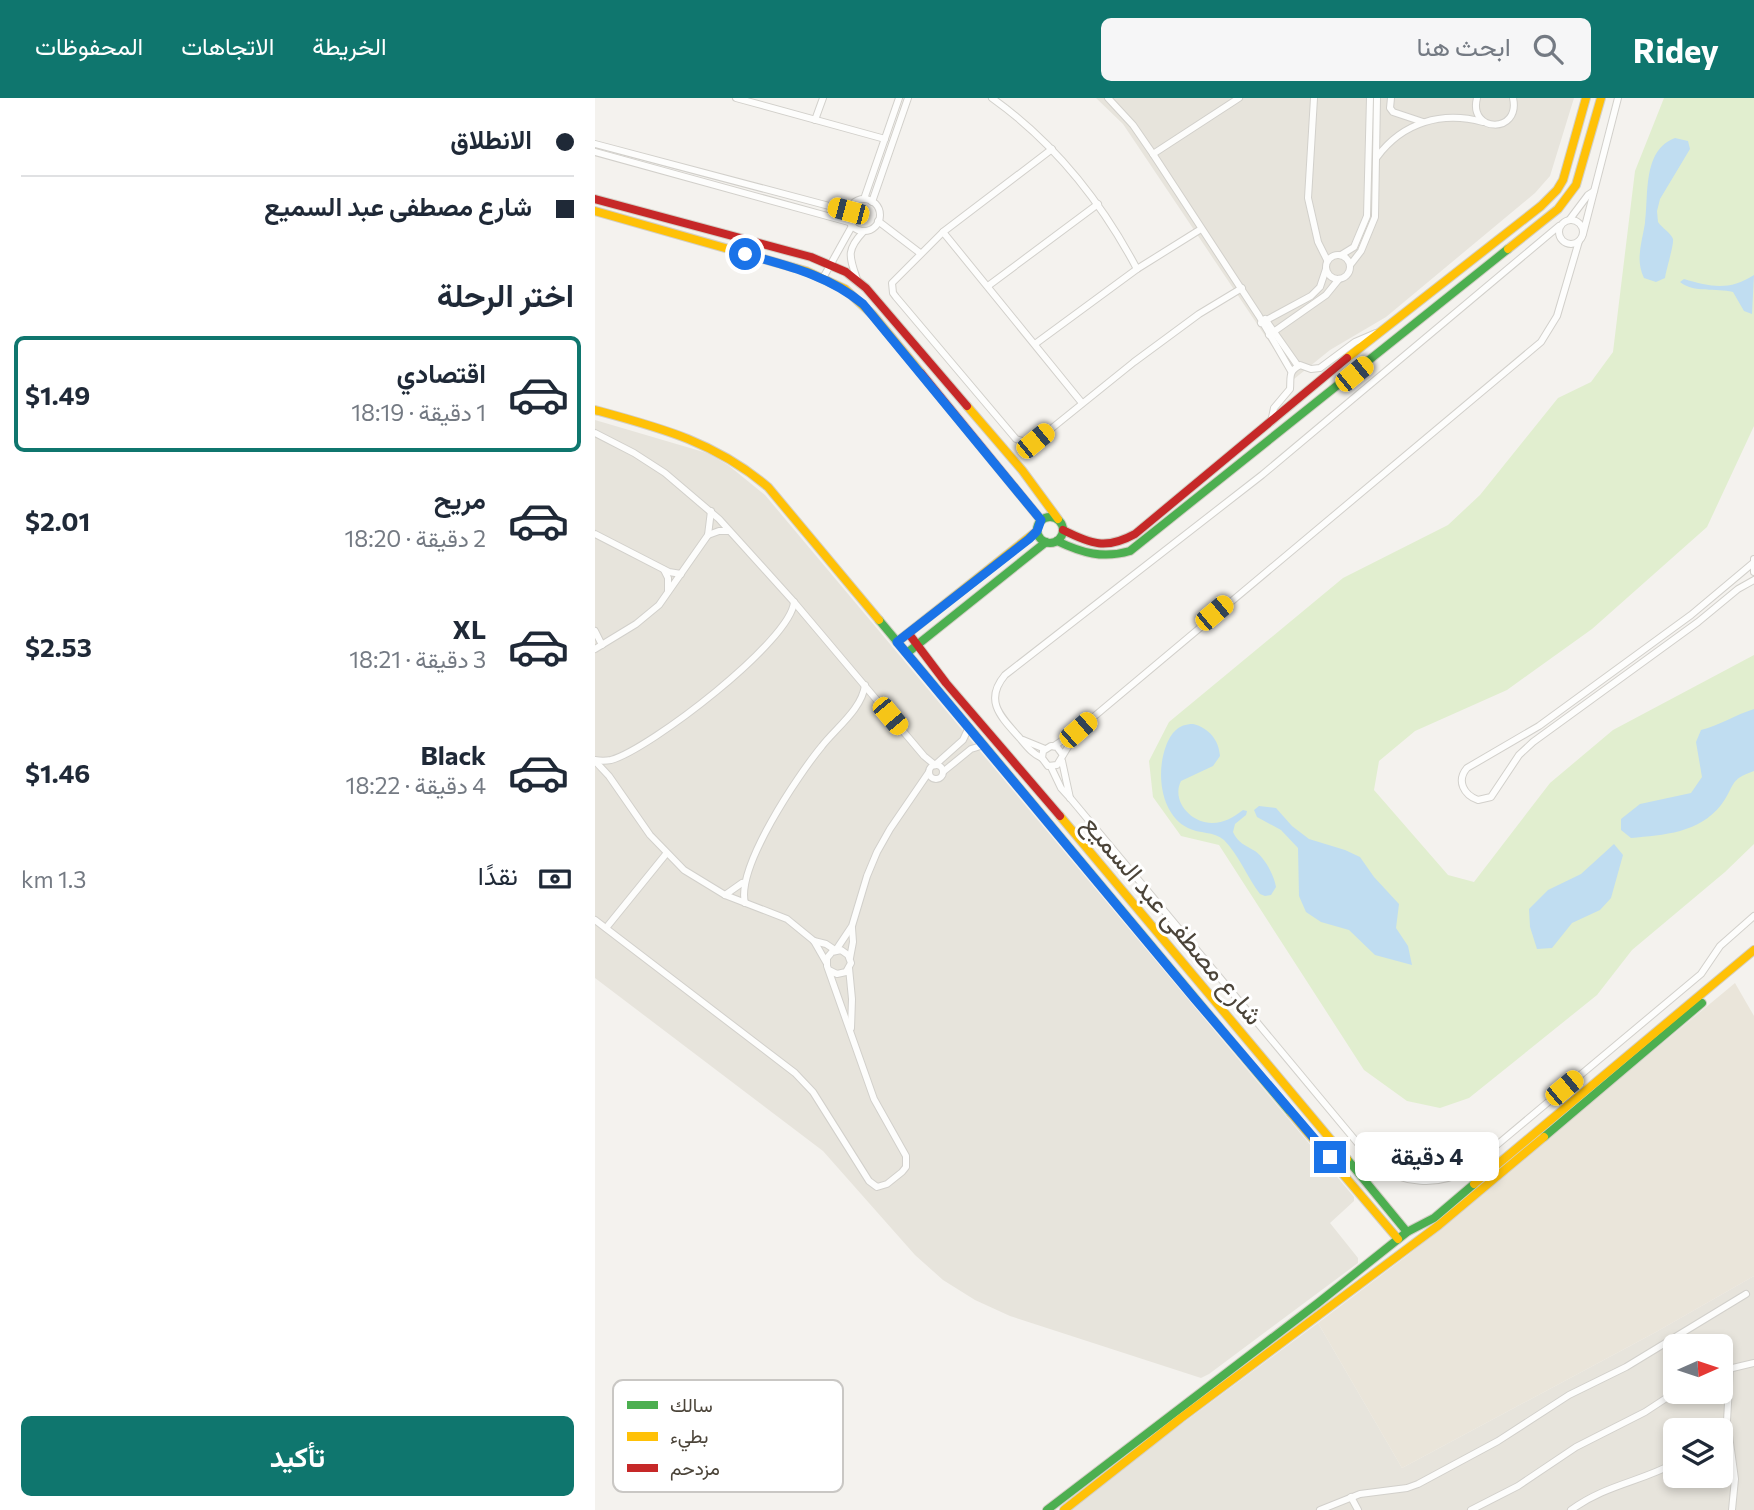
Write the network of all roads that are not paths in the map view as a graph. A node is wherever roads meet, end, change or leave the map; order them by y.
1 (736, 98) edge
2 (823, 98) edge
3 (899, 98) edge
4 (908, 98) edge
5 (992, 98) edge
6 (1108, 98) edge
7 (1239, 98) edge
8 (1314, 98) edge
9 (1370, 98) edge
10 (1377, 98) edge
11 (1391, 98) edge
12 (1477, 98) edge
13 (1513, 98) edge
14 (1585, 98) edge
15 (1601, 98) edge
16 (1618, 98) edge
17 (746, 99) edge
18 (815, 120) junction
19 (1423, 122) junction
20 (1483, 122) junction
21 (885, 139) junction
22 (595, 144) edge
23 (1052, 149) junction
24 (595, 152) edge
25 (1153, 154) junction
26 (1376, 159) junction
27 (645, 161) junction
28 (727, 184) junction
29 (1594, 191) junction
30 (595, 200) edge
31 (868, 201) junction
32 (1098, 204) junction
33 (595, 211) edge
34 (848, 211) junction
35 (1570, 219) junction
36 (878, 221) junction
37 (851, 224) junction
38 (1559, 226) junction
39 (1201, 229) junction
40 (864, 231) junction
41 (943, 232) junction
42 (1559, 237) junction
43 (1581, 237) junction
44 (1542, 243) junction
45 (1570, 244) junction
46 (920, 253) junction
47 (1341, 255) junction
48 (1574, 259) junction
49 (1328, 260) junction
50 (1351, 264) junction
51 (830, 265) junction
52 (1137, 269) junction
53 (1326, 269) junction
54 (823, 278) junction
55 (1339, 279) junction
56 (857, 280) junction
57 (988, 286) junction
58 (1241, 288) junction
59 (1262, 320) junction
60 (1380, 331) junction
61 (1272, 334) junction
62 (1035, 344) junction
63 (1389, 345) junction
64 (1298, 366) junction
65 (1291, 371) junction
66 (1081, 403) junction
67 (595, 410) edge
68 (1271, 422) junction
69 (595, 433) edge
70 (1236, 451) junction
71 (1008, 453) junction
72 (1245, 461) junction
73 (995, 464) junction
74 (711, 511) junction
75 (1058, 519) junction
76 (1041, 520) junction
77 (1063, 530) junction
78 (731, 531) junction
79 (1037, 531) junction
80 (595, 534) edge
81 (708, 535) junction
82 (1057, 541) junction
83 (1046, 542) junction
84 (1753, 561) edge
85 (664, 570) junction
86 (1754, 572) edge
87 (681, 574) junction
88 (1754, 580) edge
89 (668, 593) junction
90 (794, 602) junction
91 (807, 617) junction
92 (789, 618) junction
93 (595, 631) edge
94 (909, 634) junction
95 (897, 642) junction
96 (917, 645) junction
97 (598, 647) edge
98 (907, 653) junction
99 (1605, 677) junction
100 (1610, 684) junction
101 (865, 685) junction
102 (877, 699) junction
103 (859, 703) junction
104 (969, 727) junction
105 (1078, 730) junction
106 (1021, 740) junction
107 (984, 745) junction
108 (1054, 746) junction
109 (1045, 749) junction
110 (616, 758) junction
111 (1042, 758) junction
112 (1062, 758) junction
113 (595, 761) edge
114 (1051, 767) junction
115 (932, 768) junction
116 (944, 771) junction
117 (609, 776) junction
118 (936, 779) junction
119 (921, 788) junction
120 (1071, 799) junction
121 (666, 854) junction
122 (744, 882) junction
123 (725, 895) junction
124 (745, 903) junction
125 (1165, 915) junction
126 (1754, 916) edge
127 (595, 920) edge
128 (1153, 925) junction
129 (852, 926) junction
130 (606, 928) junction
131 (814, 941) junction
132 (836, 950) junction
133 (1754, 950) edge
134 (1754, 958) edge
135 (850, 959) junction
136 (1183, 961) junction
137 (826, 962) junction
138 (849, 968) junction
139 (829, 970) junction
140 (1173, 973) junction
141 (1207, 991) junction
142 (1195, 999) junction
143 (851, 1030) junction
144 (1407, 1232) junction
145 (1398, 1239) junction
146 (1746, 1294) dead end
147 (1754, 1363) edge
148 (1733, 1367) edge
149 (1663, 1400) edge
150 (1663, 1468) edge
151 (1733, 1471) edge
152 (1351, 1497) junction
153 (1332, 1507) edge
154 (1047, 1510) edge
155 (1064, 1510) edge
156 (1320, 1510) edge
157 (1358, 1510) edge
158 (1471, 1510) edge
159 (1571, 1510) edge
160 (1731, 1510) edge

1 - 17 street
2 - 18 street
3 - 21 street
4 - 31 street
5 - 23 street
6 - 25 street
7 - 25 street
8 - 49 street
9 - 47 street
10 - 26 street
11 - 19 street
12 - 20 street
13 - 20 street
14 - 60 street
15 - 63 street
16 - 29 street
17 - 18 street
18 - 21 street
19 - 20 street
19 - 26 street
21 - 31 street
22 - 27 street
23 - 32 street
23 - 41 street
24 - 27 street
25 - 39 street
26 - 50 street
27 - 28 street
28 - 34 street
28 - 37 street
29 - 35 street
29 - 43 street
30 - 51 street
31 - 34 street
31 - 36 street
32 - 52 street
32 - 57 street
33 - 54 street
34 - 37 street
35 - 38 street
35 - 43 street
36 - 40 street
36 - 46 street
37 - 40 street
37 - 51 street
38 - 42 street
38 - 44 street
39 - 52 street
39 - 58 street
40 - 56 street
41 - 46 street
41 - 57 street
42 - 44 street
42 - 45 street
43 - 45 street
43 - 48 street
44 - 106 street
45 - 48 street
46 - 66 street
47 - 49 street
47 - 50 street
48 - 105 street
49 - 53 street
50 - 55 street
51 - 54 street
51 - 56 street
52 - 62 street
53 - 55 street
53 - 59 street
54 - 73 street
55 - 61 street
56 - 71 street
57 - 62 street
58 - 59 street
58 - 66 street
59 - 61 street
60 - 63 street
60 - 64 street
60 - 68 street
61 - 64 street
61 - 65 street
62 - 66 street
63 - 72 street
64 - 65 street
65 - 68 street
67 - 95 street, شارع مصطفى عبد السميع
68 - 70 street
69 - 74 street
70 - 72 street
70 - 77 street
71 - 73 street
71 - 75 street
72 - 82 street
73 - 76 street
74 - 78 street
74 - 81 street
75 - 76 street
75 - 77 street
76 - 79 street
77 - 82 street
78 - 81 street
78 - 90 street
79 - 83 street
79 - 94 street
80 - 85 street
81 - 87 street
82 - 83 street
83 - 96 street
84 - 86 street
84 - 99 street
85 - 87 street
85 - 89 street
87 - 89 street
88 - 100 street
89 - 97 street
90 - 91 street
90 - 92 street
91 - 92 street
91 - 101 street
92 - 110 street
93 - 97 street
94 - 95 street
94 - 96 street, شارع مصطفى عبد السميع
95 - 98 street, شارع مصطفى عبد السميع
96 - 98 street
96 - 128 street, شارع مصطفى عبد السميع
98 - 104 street, شارع مصطفى عبد السميع
99 - 100 street
99 - 100 street
101 - 102 street
101 - 103 street
102 - 103 street
102 - 115 street
103 - 122 street
104 - 107 street, شارع مصطفى عبد السميع
104 - 115 street
105 - 108 street
105 - 112 street
106 - 109 street
106 - 111 street
107 - 116 street
107 - 140 street, شارع مصطفى عبد السميع
108 - 109 street
108 - 112 street
109 - 111 street
110 - 113 street
110 - 117 street
111 - 114 street
112 - 114 street
112 - 120 street
113 - 117 street
114 - 120 street
115 - 116 street
115 - 118 street
115 - 119 street
116 - 118 street
117 - 121 street
118 - 119 street
119 - 129 street
120 - 125 street
121 - 123 street
121 - 130 street
122 - 123 street
122 - 124 street
123 - 124 street
124 - 131 street
125 - 126 street
125 - 128 street
127 - 130 street
128 - 136 street, شارع مصطفى عبد السميع
129 - 132 street
129 - 135 street
130 - 143 street
131 - 132 street
131 - 137 street
132 - 135 street
132 - 137 street
133 - 144 street
134 - 155 street
135 - 138 street
136 - 140 street
136 - 141 street, شارع مصطفى عبد السميع
137 - 139 street
138 - 139 street
138 - 143 street
139 - 143 street
140 - 142 street, شارع مصطفى عبد السميع
141 - 142 street
141 - 144 street, شارع مصطفى عبد السميع
142 - 145 street, شارع مصطفى عبد السميع
144 - 145 street
145 - 154 street
146 - 152 street
147 - 148 street
149 - 158 street
150 - 159 street
151 - 160 street
152 - 153 street
152 - 157 street
153 - 156 street

